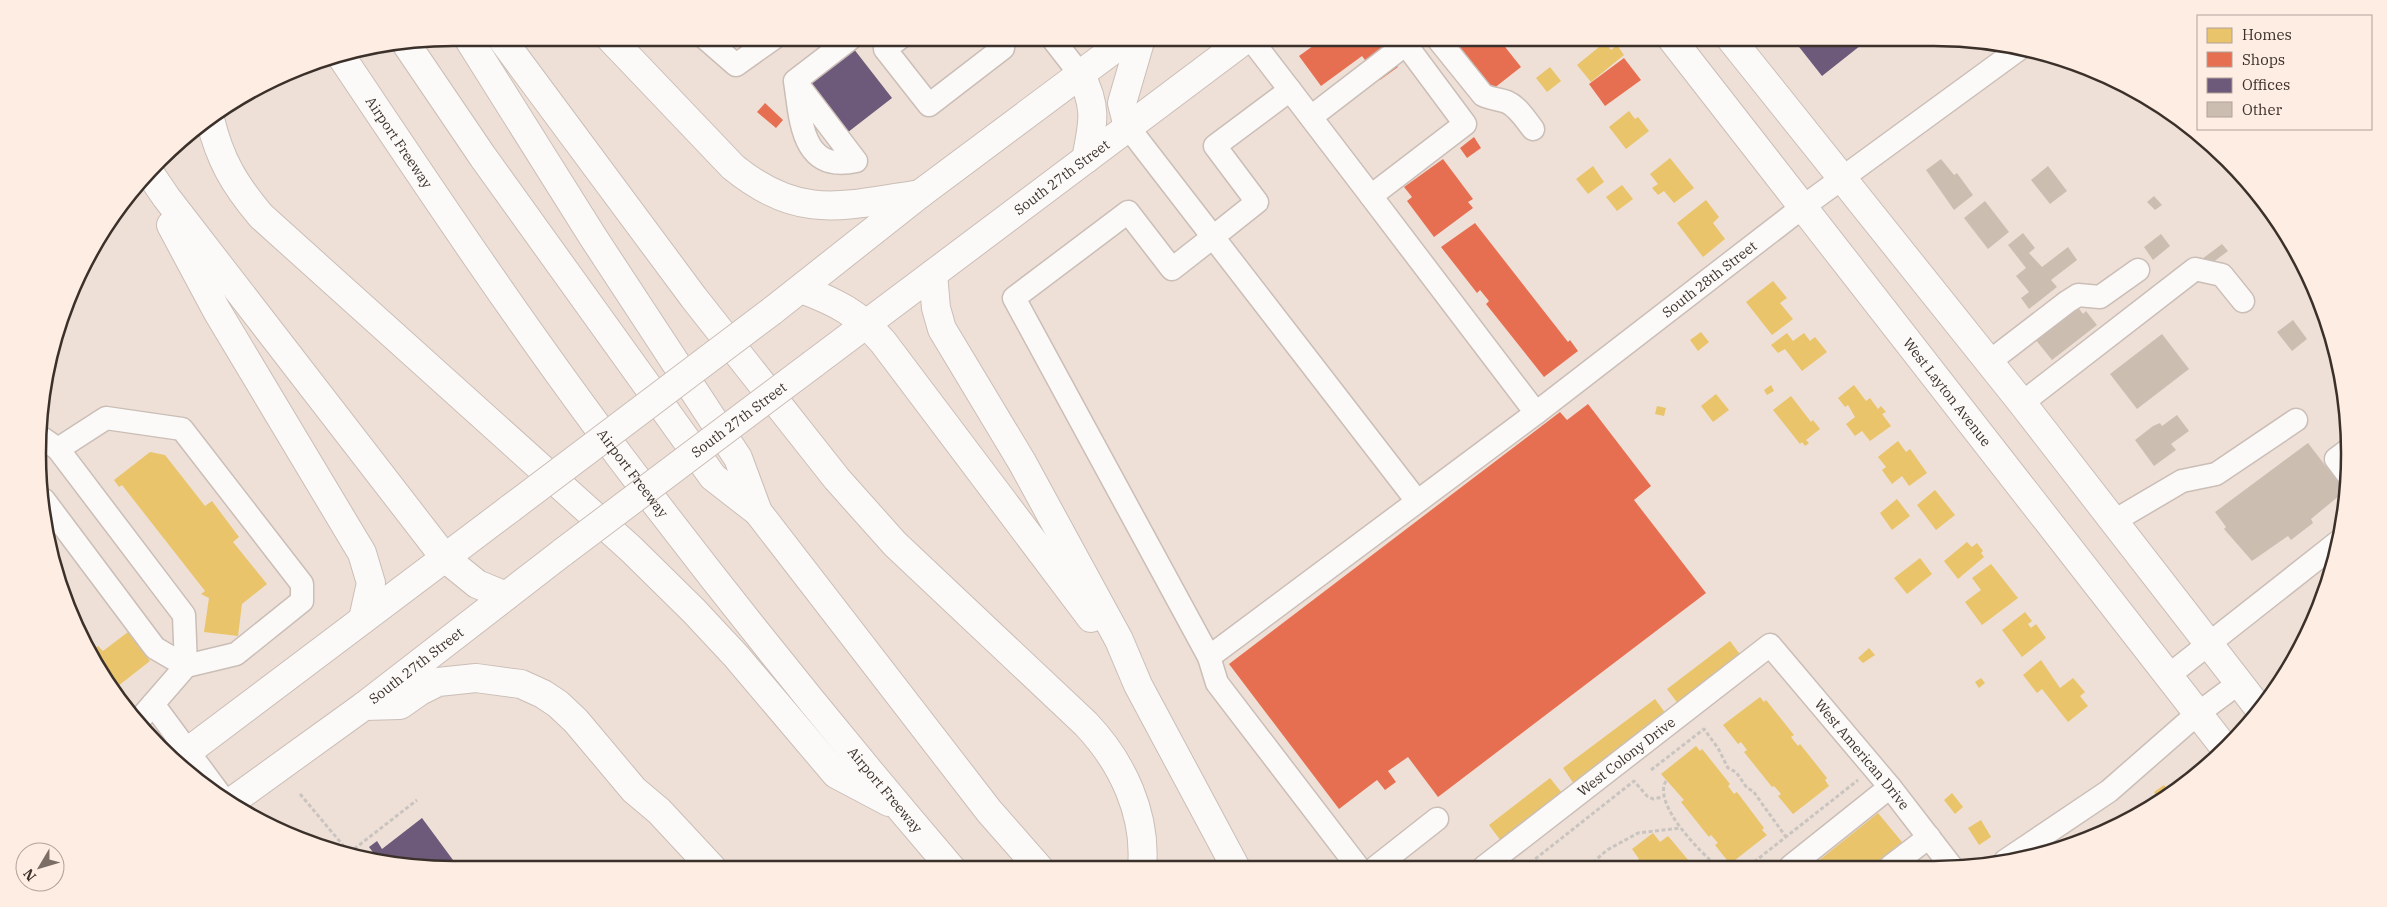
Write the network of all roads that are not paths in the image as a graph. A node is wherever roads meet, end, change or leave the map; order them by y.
1 (473, 46) edge
2 (507, 46) edge
3 (618, 46) edge
4 (714, 46) edge
5 (763, 46) edge
6 (841, 46) edge
7 (888, 46) edge
8 (1002, 46) edge
9 (1058, 46) edge
10 (1118, 46) edge
11 (1139, 46) edge
12 (1221, 46) edge
13 (1236, 46) edge
14 (1256, 46) edge
15 (1397, 46) edge
16 (1407, 46) edge
17 (1443, 46) edge
18 (1677, 46) edge
19 (1737, 46) edge
20 (410, 49) edge
21 (2012, 54) edge
22 (344, 61) edge
23 (1207, 68) junction
24 (1080, 74) junction
25 (1290, 90) junction
26 (1311, 117) junction
27 (212, 126) edge
28 (1128, 127) junction
29 (1533, 129) dead end
30 (1086, 159) junction
31 (856, 161) dead end
32 (1841, 178) junction
33 (153, 179) edge
34 (150, 182) edge
35 (920, 194) junction
36 (1371, 196) junction
37 (1804, 206) junction
38 (1213, 237) junction
39 (2138, 270) dead end
40 (933, 274) junction
41 (801, 289) junction
42 (2243, 301) dead end
43 (866, 322) junction
44 (1989, 362) junction
45 (2022, 403) junction
46 (1536, 413) junction
47 (2296, 420) dead end
48 (50, 444) edge
49 (2341, 455) edge
50 (2341, 465) edge
51 (1417, 501) junction
52 (50, 508) edge
53 (758, 512) junction
54 (2114, 522) junction
55 (2329, 549) edge
56 (445, 558) junction
57 (506, 596) junction
58 (363, 620) junction
59 (2208, 643) junction
60 (1770, 645) joint
61 (1208, 656) junction
62 (186, 666) junction
63 (2168, 676) junction
64 (2239, 683) junction
65 (1138, 685) junction
66 (2255, 703) edge
67 (364, 706) junction
68 (146, 712) edge
69 (2197, 714) junction
70 (2220, 742) edge
71 (183, 756) edge
72 (193, 766) edge
73 (1890, 787) junction
74 (634, 790) junction
75 (236, 798) edge
76 (899, 807) junction
77 (1437, 819) dead end
78 (1929, 836) junction
79 (2019, 852) edge
80 (683, 861) edge
81 (706, 861) edge
82 (945, 861) edge
83 (1032, 861) edge
84 (1142, 861) edge
85 (1232, 861) edge
86 (1353, 861) edge
87 (1384, 861) edge
88 (1492, 861) edge
89 (1797, 861) edge
90 (1897, 861) edge
91 (1947, 861) edge

1 - 53 main road
2 - 84 main road
3 - 35 main road
4 - 5 street
6 - 31 street
7 - 8 street
9 - 24 street
10 - 24 main road
11 - 28 main road
12 - 23 main road
13 - 23 main road, South 27th Street
14 - 25 street
15 - 26 street
16 - 36 street
17 - 29 street
18 - 37 main road, West Layton Avenue
19 - 32 main road
20 - 53 main road
21 - 32 street, South 28th Street
22 - 76 main road, Airport Freeway
23 - 28 main road, South 27th Street
24 - 30 main road
24 - 35 main road
25 - 26 street
25 - 38 street
26 - 36 street
27 - 76 main road
28 - 30 main road, South 27th Street
28 - 38 street
30 - 40 main road, South 27th Street
32 - 37 street, South 28th Street
32 - 44 main road
33 - 56 main road
34 - 58 main road
35 - 41 main road
36 - 46 street
37 - 46 street, South 28th Street
37 - 63 main road, West Layton Avenue
38 - 51 street
38 - 61 street
39 - 44 street
40 - 43 main road, South 27th Street
40 - 65 main road
41 - 43 main road
41 - 56 main road, bridge
42 - 45 street
43 - 57 main road, South 27th Street, bridge
43 - 65 main road
44 - 45 main road
45 - 54 main road
46 - 51 street, South 28th Street
47 - 54 street
48 - 62 street
48 - 62 street
49 - 50 street
51 - 61 street, South 28th Street
52 - 62 street
53 - 83 main road
54 - 59 main road
55 - 59 street
56 - 57 main road
56 - 58 main road
57 - 67 main road, South 27th Street
58 - 71 main road
59 - 63 street
59 - 64 main road
60 - 73 street, West American Drive
60 - 88 street, West Colony Drive
61 - 86 street
62 - 68 street
63 - 69 main road, West Layton Avenue
64 - 66 main road
64 - 69 street
65 - 85 main road
67 - 74 main road
67 - 75 main road, South 27th Street
68 - 71 street
69 - 70 main road, West Layton Avenue
69 - 79 street
71 - 72 street
73 - 78 street, West American Drive
73 - 89 street
74 - 80 main road
74 - 81 main road
76 - 82 main road, Airport Freeway
77 - 87 street
78 - 90 street
78 - 91 street, West American Drive

